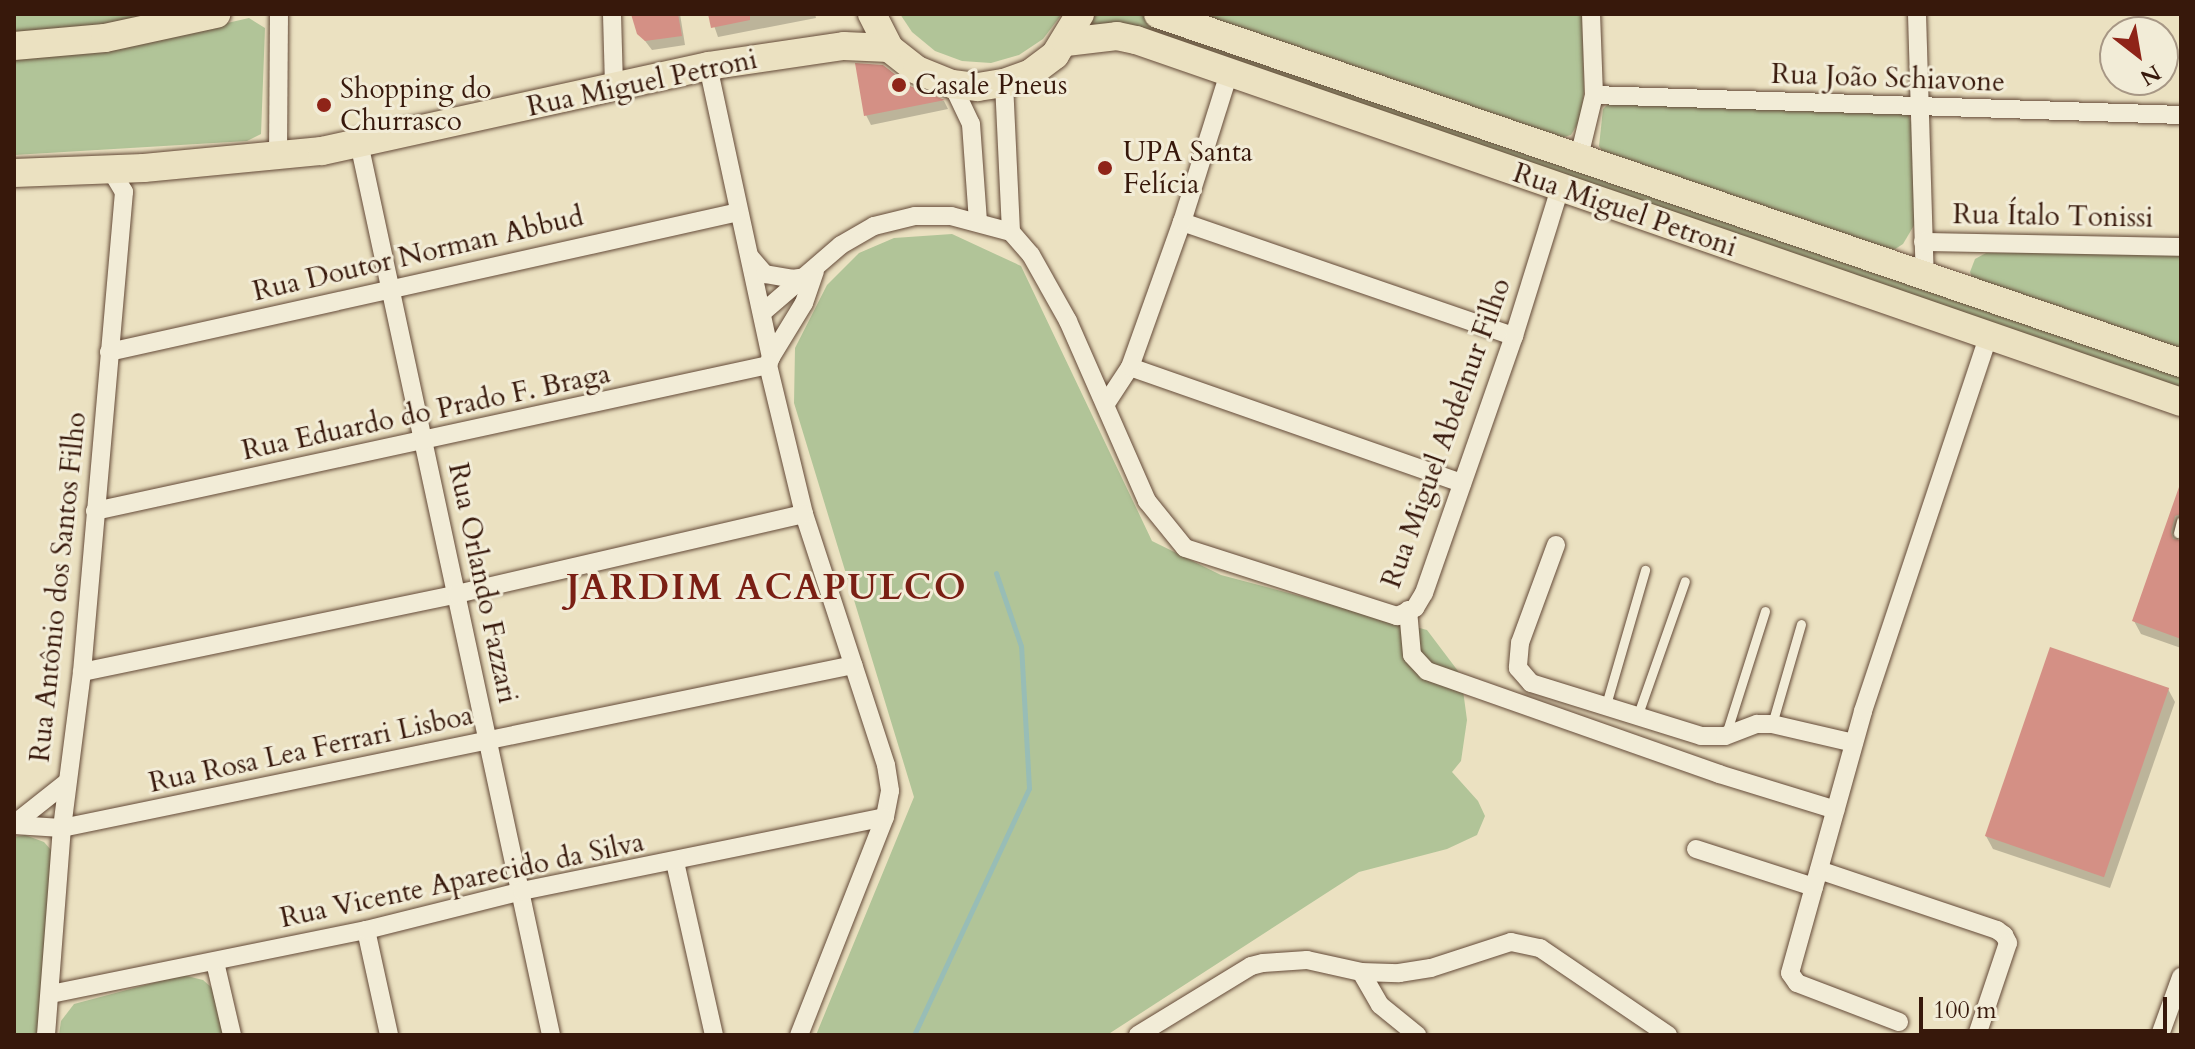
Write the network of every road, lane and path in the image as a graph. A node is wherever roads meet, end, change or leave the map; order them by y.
1 (216, 14) edge
2 (279, 14) edge
3 (612, 14) edge
4 (872, 14) edge
5 (1080, 14) edge
6 (1158, 14) edge
7 (1591, 14) edge
8 (1917, 14) edge
9 (1066, 42) junction
10 (14, 46) edge
11 (889, 48) junction
12 (708, 66) junction
13 (1229, 73) junction
14 (1004, 83) junction
15 (952, 84) junction
16 (614, 87) junction
17 (1594, 95) junction
18 (1919, 107) junction
19 (2181, 115) edge
20 (359, 143) junction
21 (278, 156) junction
22 (1579, 157) junction
23 (14, 173) edge
24 (118, 181) junction
25 (1560, 188) junction
26 (739, 212) junction
27 (978, 221) junction
28 (1182, 222) junction
29 (1011, 232) junction
30 (1923, 242) junction
31 (2181, 247) edge
32 (750, 257) junction
33 (812, 271) junction
34 (1925, 277) junction
35 (390, 290) junction
36 (762, 313) junction
37 (1989, 334) junction
38 (1514, 336) junction
39 (109, 352) junction
40 (770, 361) junction
41 (2181, 363) edge
42 (1130, 367) junction
43 (1107, 402) junction
44 (2181, 402) edge
45 (424, 442) junction
46 (1462, 483) junction
47 (95, 511) junction
48 (804, 514) junction
49 (2181, 521) edge
50 (2178, 533) dead end
51 (1556, 545) dead end
52 (1645, 570) dead end
53 (1685, 581) dead end
54 (457, 594) junction
55 (1408, 610) junction
56 (1765, 611) dead end
57 (1801, 624) dead end
58 (853, 665) junction
59 (82, 672) junction
60 (1605, 708) junction
61 (1637, 717) junction
62 (1772, 724) junction
63 (1725, 736) junction
64 (489, 741) junction
65 (1854, 743) junction
66 (67, 782) junction
67 (1836, 810) junction
68 (885, 817) junction
69 (14, 825) edge
70 (62, 828) junction
71 (1696, 849) dead end
72 (675, 862) junction
73 (1816, 879) junction
74 (522, 891) junction
75 (366, 930) junction
76 (215, 962) junction
77 (1361, 972) junction
78 (2181, 977) edge
79 (51, 994) junction
80 (1899, 1022) dead end
81 (1149, 1032) edge
82 (1664, 1034) edge
83 (46, 1035) edge
84 (232, 1035) edge
85 (389, 1035) edge
86 (551, 1035) edge
87 (714, 1035) edge
88 (799, 1035) edge
89 (1417, 1035) edge
90 (1977, 1035) edge
91 (2160, 1035) edge

1 - 10 main road
2 - 21 street
3 - 16 street
4 - 11 main road
5 - 9 main road
6 - 22 main road, Rua Miguel Petroni
7 - 17 street
8 - 18 street
9 - 13 main road, Rua Miguel Petroni
9 - 14 main road
11 - 12 main road, Rua Miguel Petroni
11 - 15 main road
12 - 16 main road, Rua Miguel Petroni
12 - 26 street
13 - 25 main road, Rua Miguel Petroni
13 - 28 street
14 - 15 main road
14 - 29 street
15 - 27 street
16 - 20 main road, Rua Miguel Petroni
17 - 18 street, Rua João Schiavone
17 - 22 street
18 - 19 street, Rua João Schiavone
18 - 30 street
20 - 21 main road, Rua Miguel Petroni
20 - 35 street, Rua Orlando Fazzari
21 - 24 main road, Rua Miguel Petroni
22 - 34 main road, Rua Miguel Petroni
23 - 24 main road, Rua Miguel Petroni
24 - 39 street, Rua Antônio dos Santos Filho
25 - 37 main road, Rua Miguel Petroni
25 - 38 street, Rua Miguel Abdelnur Filho
26 - 32 street
26 - 35 street, Rua Doutor Norman Abbud
27 - 29 street
27 - 33 street
28 - 38 street
28 - 42 street
29 - 43 street, Rua Miguel Abdelnur Filho
30 - 31 street, Rua Ítalo Tonissi
30 - 34 street
32 - 33 street
32 - 36 street
33 - 36 street
33 - 40 street
34 - 41 main road, Rua Miguel Petroni
35 - 39 street, Rua Doutor Norman Abbud
35 - 45 street, Rua Orlando Fazzari
36 - 40 street
37 - 44 main road, Rua Miguel Petroni
37 - 65 street
38 - 46 street, Rua Miguel Abdelnur Filho
39 - 47 street, Rua Antônio dos Santos Filho
40 - 45 street, Rua Eduardo do Prado F. Braga
40 - 48 street
42 - 43 street
42 - 46 street
43 - 55 street, Rua Miguel Abdelnur Filho
45 - 47 street, Rua Eduardo do Prado F. Braga
45 - 54 street, Rua Orlando Fazzari
46 - 55 street, Rua Miguel Abdelnur Filho
47 - 59 street, Rua Antônio dos Santos Filho
48 - 54 street
48 - 58 street
49 - 50 lane
51 - 60 street
52 - 60 lane
53 - 61 lane
54 - 59 street
54 - 64 street, Rua Orlando Fazzari
55 - 67 street
56 - 63 lane
57 - 62 lane
58 - 64 street, Rua Rosa Lea Ferrari Lisboa
58 - 68 street
59 - 66 street, Rua Antônio dos Santos Filho
60 - 61 street
61 - 63 street
62 - 63 street
62 - 65 street
64 - 70 street, Rua Rosa Lea Ferrari Lisboa
64 - 74 street, Rua Orlando Fazzari
65 - 67 street
66 - 69 street
66 - 70 street, Rua Antônio dos Santos Filho
67 - 73 street
68 - 72 street, Rua Vicente Aparecido da Silva
68 - 88 street
69 - 70 street, Rua Rosa Lea Ferrari Lisboa
70 - 79 street, Rua Antônio dos Santos Filho
71 - 73 street
72 - 74 street, Rua Vicente Aparecido da Silva
72 - 87 street
73 - 80 street
73 - 90 street
74 - 75 street, Rua Vicente Aparecido da Silva
74 - 86 street, Rua Orlando Fazzari
75 - 76 street, Rua Vicente Aparecido da Silva
75 - 85 street
76 - 79 street, Rua Vicente Aparecido da Silva
76 - 84 street
77 - 81 street
77 - 82 street
77 - 89 street
78 - 91 street
79 - 83 street, Rua Antônio dos Santos Filho

